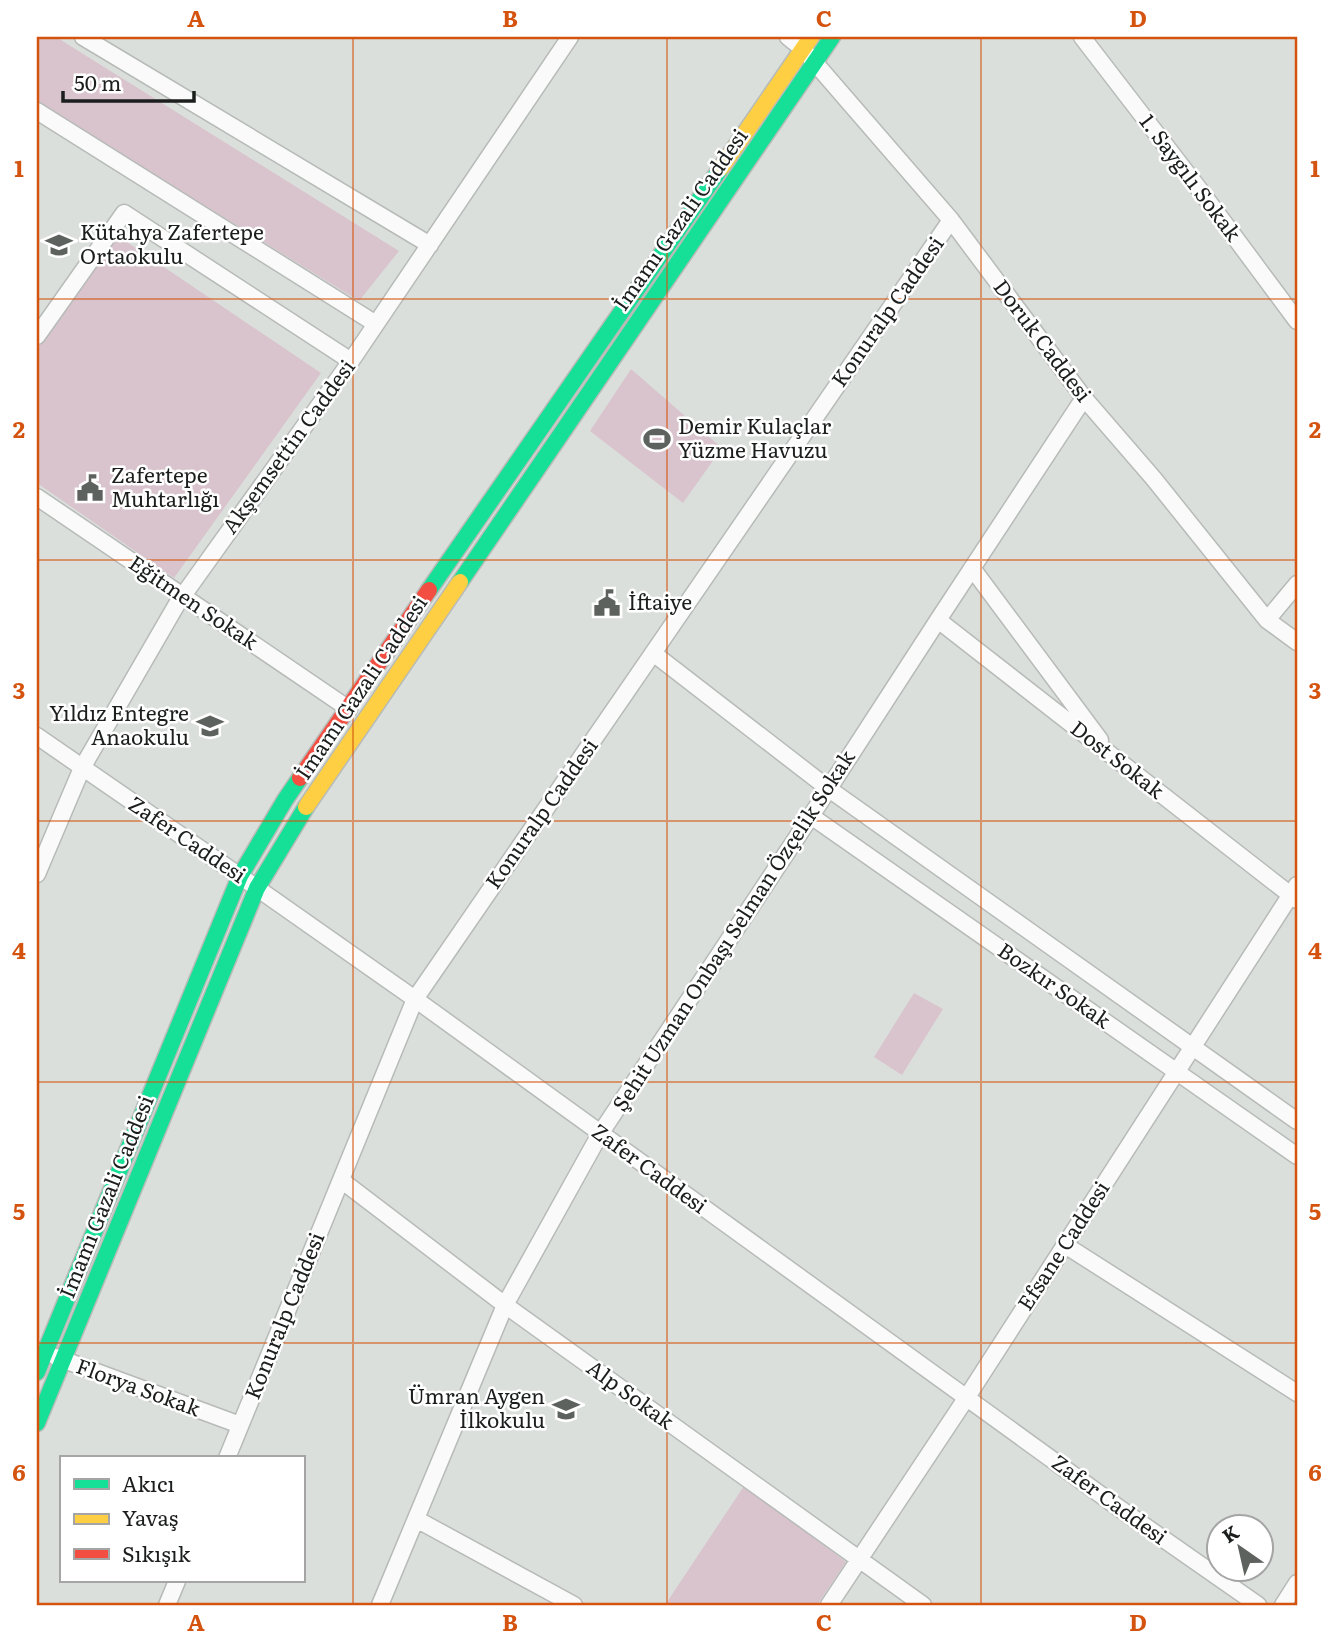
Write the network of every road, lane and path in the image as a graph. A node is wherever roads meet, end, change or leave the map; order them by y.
1 (83, 37) edge
2 (570, 37) edge
3 (788, 37) edge
4 (832, 37) edge
5 (1082, 37) edge
6 (807, 43) edge
7 (814, 64) junction
8 (37, 111) edge
9 (951, 220) junction
10 (430, 245) junction
11 (1297, 321) edge
12 (376, 324) junction
13 (37, 336) edge
14 (351, 361) junction
15 (1084, 398) junction
16 (37, 498) edge
17 (972, 568) junction
18 (1297, 584) edge
19 (183, 596) junction
20 (938, 620) junction
21 (1267, 620) junction
22 (1297, 642) edge
23 (653, 653) junction
24 (349, 709) junction
25 (37, 736) edge
26 (1113, 757) junction
27 (82, 768) junction
28 (829, 789) junction
29 (811, 816) junction
30 (37, 874) edge
31 (240, 876) junction
32 (257, 888) junction
33 (1295, 893) edge
34 (415, 999) junction
35 (1194, 1048) junction
36 (1177, 1073) junction
37 (1297, 1121) edge
38 (600, 1134) junction
39 (1297, 1156) edge
40 (341, 1180) junction
41 (1065, 1245) junction
42 (505, 1304) junction
43 (41, 1350) edge
44 (63, 1360) junction
45 (37, 1372) edge
46 (1297, 1393) edge
47 (967, 1397) junction
48 (37, 1423) edge
49 (240, 1425) junction
50 (228, 1456) edge
51 (416, 1519) junction
52 (860, 1560) junction
53 (177, 1582) edge
54 (1297, 1583) edge
55 (167, 1605) edge
56 (380, 1605) edge
57 (574, 1605) edge
58 (829, 1605) edge
59 (923, 1605) edge
60 (1258, 1605) edge
61 (1283, 1605) edge

1 - 10 street
2 - 10 street, Akşemsettin Caddesi
3 - 6 street, Doruk Caddesi
4 - 7 main road, İmamı Gazali Caddesi
5 - 11 street, 1. Saygılı Sokak
6 - 7 street, Doruk Caddesi
6 - 24 main road, İmamı Gazali Caddesi
7 - 9 street, Doruk Caddesi
7 - 32 main road, İmamı Gazali Caddesi
8 - 12 street
9 - 15 street, Doruk Caddesi
9 - 23 street, Konuralp Caddesi
10 - 12 street, Akşemsettin Caddesi
12 - 14 street, Akşemsettin Caddesi
13 - 14 street
14 - 19 street, Akşemsettin Caddesi
15 - 17 street, Şehit Uzman Onbaşı Selman Özçelik Sokak
15 - 21 street, Doruk Caddesi
16 - 19 street, Eğitmen Sokak
17 - 20 street, Şehit Uzman Onbaşı Selman Özçelik Sokak
17 - 26 street
18 - 21 street
19 - 24 street, Eğitmen Sokak
19 - 27 street, Akşemsettin Caddesi
20 - 26 street, Dost Sokak
20 - 28 street, Şehit Uzman Onbaşı Selman Özçelik Sokak
21 - 22 street, Doruk Caddesi
23 - 28 street, Bozkır Sokak
23 - 34 street, Konuralp Caddesi
24 - 31 main road, İmamı Gazali Caddesi
25 - 27 street, Zafer Caddesi
26 - 33 street, Dost Sokak
27 - 30 street, Akşemsettin Caddesi
27 - 31 street, Zafer Caddesi
28 - 29 street, Şehit Uzman Onbaşı Selman Özçelik Sokak
28 - 35 street, Bozkır Sokak
29 - 36 street, Bozkır Sokak
29 - 38 street, Şehit Uzman Onbaşı Selman Özçelik Sokak
31 - 32 street, Zafer Caddesi
31 - 43 main road, İmamı Gazali Caddesi
32 - 34 street, Zafer Caddesi
32 - 44 main road, İmamı Gazali Caddesi
33 - 35 street, Efsane Caddesi
34 - 38 street, Zafer Caddesi
34 - 40 street, Konuralp Caddesi
35 - 36 street, Efsane Caddesi
35 - 37 street, Bozkır Sokak
36 - 39 street, Bozkır Sokak
36 - 41 street, Efsane Caddesi
38 - 42 street, Şehit Uzman Onbaşı Selman Özçelik Sokak
38 - 47 street, Zafer Caddesi
40 - 42 street, Alp Sokak
40 - 49 street, Konuralp Caddesi
41 - 46 street
41 - 47 street, Efsane Caddesi
42 - 51 street, Şehit Uzman Onbaşı Selman Özçelik Sokak
42 - 52 street, Alp Sokak
43 - 44 street, Florya Sokak
43 - 45 main road, İmamı Gazali Caddesi
44 - 48 main road, İmamı Gazali Caddesi
44 - 49 street, Florya Sokak
47 - 52 street, Efsane Caddesi
47 - 60 street, Zafer Caddesi
49 - 50 street, Konuralp Caddesi
51 - 56 street, Şehit Uzman Onbaşı Selman Özçelik Sokak
51 - 57 street
52 - 58 street, Efsane Caddesi
52 - 59 street, Alp Sokak
53 - 55 street
54 - 61 street

